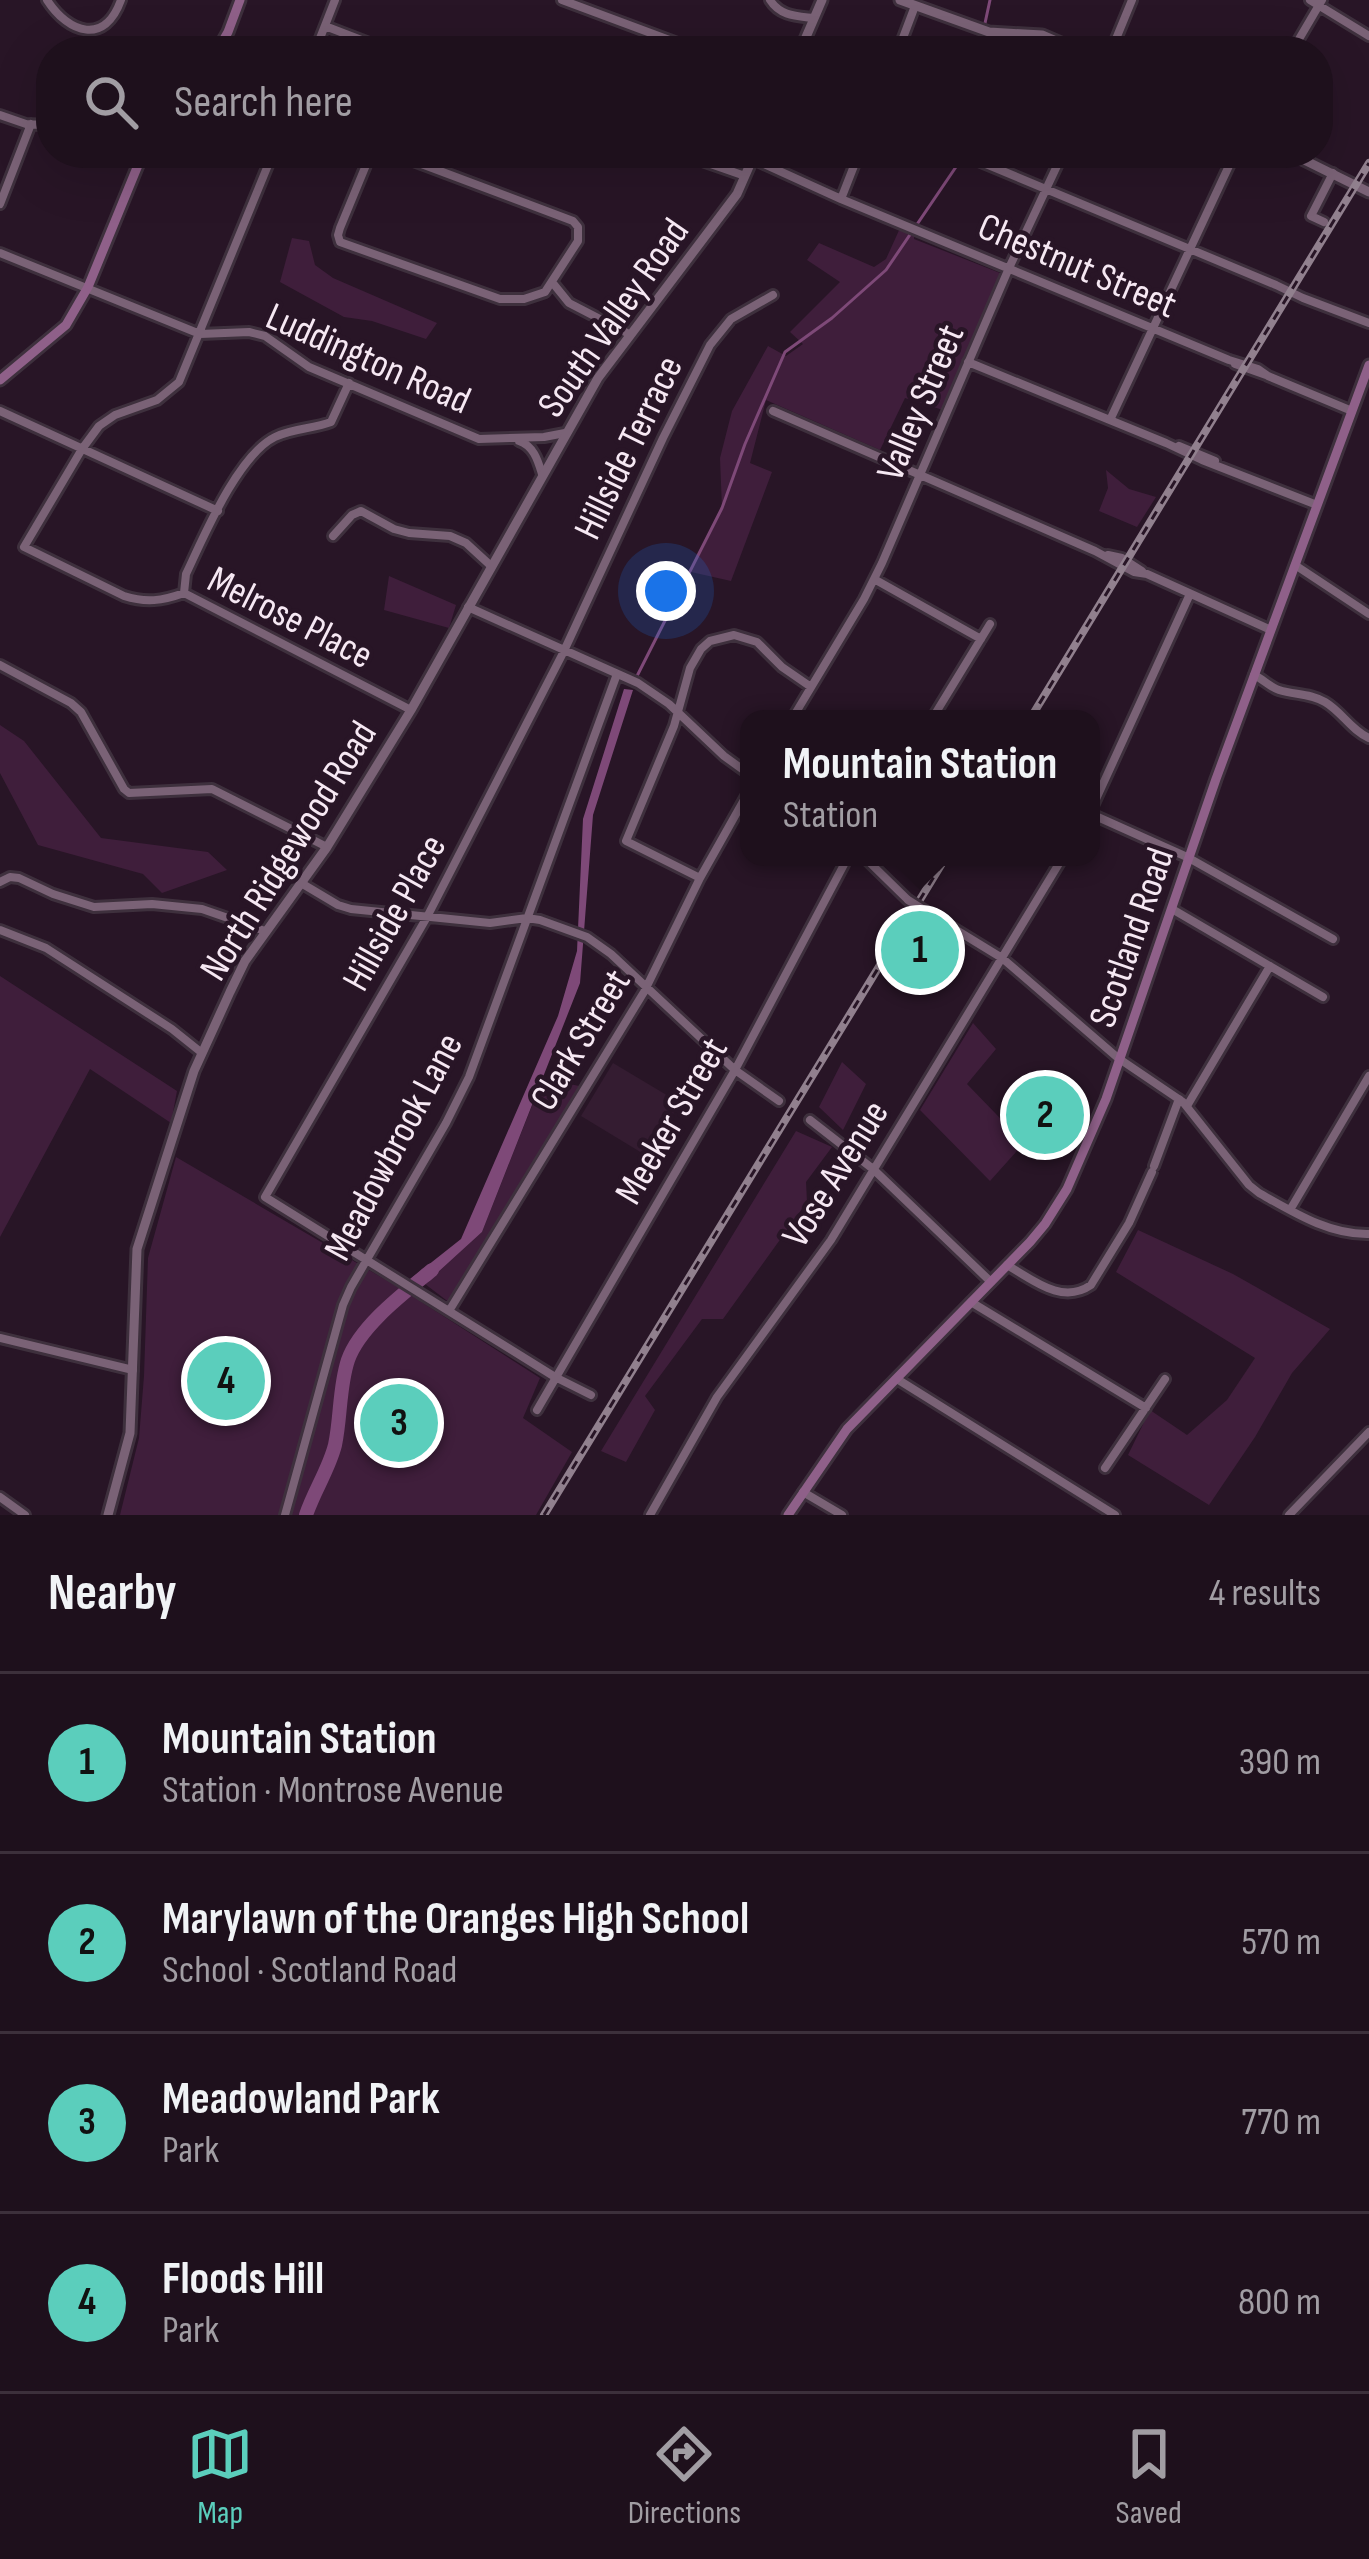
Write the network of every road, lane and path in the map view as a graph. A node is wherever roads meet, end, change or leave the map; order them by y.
1 (46, 0) edge
2 (121, 0) edge
3 (240, 0) edge
4 (335, 0) edge
5 (562, 0) edge
6 (770, 0) edge
7 (822, 0) edge
8 (900, 0) edge
9 (1132, 0) edge
10 (1317, 2) edge
11 (915, 5) junction
12 (931, 5) edge
13 (814, 18) junction
14 (325, 26) junction
15 (226, 36) edge
16 (321, 36) edge
17 (351, 36) edge
18 (659, 36) edge
19 (806, 36) edge
20 (904, 36) edge
21 (1046, 36) edge
22 (1117, 36) edge
23 (1300, 36) edge
24 (1369, 36) edge
25 (0, 115) edge
26 (32, 124) junction
27 (36, 124) edge
28 (137, 168) edge
29 (267, 168) edge
30 (364, 168) edge
31 (432, 168) edge
32 (722, 168) edge
33 (749, 168) edge
34 (778, 168) edge
35 (853, 168) edge
36 (995, 168) edge
37 (1056, 168) edge
38 (1228, 168) edge
39 (1324, 168) edge
40 (1333, 172) junction
41 (745, 176) junction
42 (1046, 189) junction
43 (1369, 190) edge
44 (841, 199) junction
45 (0, 204) edge
46 (1324, 222) dead end
47 (1190, 248) junction
48 (0, 254) edge
49 (1009, 268) junction
50 (552, 282) junction
51 (88, 287) junction
52 (773, 296) dead end
53 (1369, 323) edge
54 (1153, 328) junction
55 (200, 334) junction
56 (628, 334) junction
57 (968, 362) junction
58 (1369, 365) edge
59 (3, 374) edge
60 (350, 382) junction
61 (1365, 389) edge
62 (0, 411) edge
63 (773, 411) dead end
64 (1352, 411) junction
65 (1110, 420) junction
66 (565, 433) junction
67 (512, 438) junction
68 (82, 449) junction
69 (542, 474) junction
70 (921, 476) junction
71 (1317, 505) junction
72 (218, 511) junction
73 (518, 516) joint
74 (333, 536) dead end
75 (1295, 565) junction
76 (490, 566) junction
77 (874, 578) junction
78 (184, 593) junction
79 (1190, 594) junction
80 (468, 607) junction
81 (1369, 614) edge
82 (990, 624) dead end
83 (1271, 630) junction
84 (981, 639) junction
85 (565, 650) junction
86 (0, 665) edge
87 (616, 674) junction
88 (1254, 676) junction
89 (811, 687) junction
90 (411, 710) junction
91 (797, 710) edge
92 (938, 710) edge
93 (678, 712) junction
94 (1369, 738) edge
95 (740, 768) edge
96 (1100, 792) edge
97 (740, 807) edge
98 (1100, 816) edge
99 (327, 847) junction
100 (1189, 858) junction
101 (843, 866) edge
102 (873, 866) edge
103 (1058, 866) edge
104 (700, 878) junction
105 (0, 882) edge
106 (301, 883) junction
107 (1172, 909) junction
108 (427, 917) junction
109 (527, 918) junction
110 (0, 930) edge
111 (265, 931) junction
112 (1333, 938) dead end
113 (1002, 958) junction
114 (1270, 966) junction
115 (647, 987) junction
116 (1323, 997) dead end
117 (202, 1053) junction
118 (1120, 1059) junction
119 (735, 1070) junction
120 (1369, 1076) edge
121 (779, 1101) dead end
122 (1183, 1102) junction
123 (810, 1120) dead end
124 (873, 1168) junction
125 (1290, 1210) junction
126 (1369, 1234) edge
127 (367, 1261) junction
128 (1007, 1265) junction
129 (991, 1282) junction
130 (971, 1302) junction
131 (449, 1311) junction
132 (0, 1338) edge
133 (133, 1370) junction
134 (555, 1377) junction
135 (1165, 1378) dead end
136 (897, 1379) junction
137 (591, 1395) dead end
138 (1146, 1408) junction
139 (537, 1410) dead end
140 (1369, 1432) edge
141 (1106, 1468) dead end
142 (802, 1492) junction
143 (0, 1497) edge
144 (26, 1515) edge
145 (108, 1515) edge
146 (285, 1515) edge
147 (650, 1515) edge
148 (788, 1515) edge
149 (842, 1515) edge
150 (1115, 1515) edge
151 (1289, 1515) edge

1 - 2 street
3 - 15 main road
4 - 14 street
5 - 18 street
6 - 13 street
7 - 13 street
8 - 11 street
9 - 22 street
10 - 23 street
10 - 24 street
11 - 12 street
11 - 20 street
12 - 21 street
13 - 19 street
14 - 16 street
14 - 17 street
25 - 26 street
26 - 27 street
26 - 45 street
28 - 51 main road
29 - 55 street
30 - 50 street
31 - 50 street
32 - 41 street
33 - 41 street, South Valley Road
34 - 44 street
35 - 44 street
36 - 42 street
37 - 42 street, Valley Street
38 - 47 street
39 - 40 street
40 - 43 street
40 - 46 street
41 - 56 street, South Valley Road
42 - 47 street
42 - 49 street, Valley Street
44 - 49 street, Chestnut Street
47 - 53 street
47 - 54 street
48 - 51 street, Luddington Road
49 - 54 street, Chestnut Street
49 - 57 street, Valley Street
50 - 56 street
51 - 55 street, Luddington Road
51 - 59 main road
52 - 85 street, Hillside Terrace
54 - 64 street, Chestnut Street
54 - 65 street
55 - 60 street, Luddington Road
55 - 68 street, Melrose Place
56 - 66 street, South Valley Road
57 - 65 street
57 - 70 street, Valley Street
58 - 61 main road, Scotland Road
60 - 67 street, Luddington Road
60 - 72 street
61 - 64 main road, Scotland Road
62 - 68 street
63 - 70 street
64 - 71 main road, Scotland Road
65 - 71 street
66 - 67 street, Luddington Road
66 - 69 street, South Valley Road
67 - 69 street, Luddington Road
68 - 72 street
68 - 78 street, Melrose Place
69 - 73 street, South Valley Road
70 - 77 street, Valley Street
70 - 79 street
71 - 75 main road, Scotland Road
72 - 78 street
73 - 76 street, North Ridgewood Road
74 - 76 street
75 - 81 street
75 - 83 main road, Scotland Road
76 - 80 street, North Ridgewood Road
77 - 84 street
77 - 89 street, Valley Street
78 - 90 street, Melrose Place
79 - 83 street
79 - 96 street
80 - 85 street
80 - 90 street, North Ridgewood Road
82 - 84 street
83 - 88 main road, Scotland Road
84 - 92 street
85 - 87 street
85 - 108 street, Hillside Place
86 - 99 street
87 - 93 street
87 - 109 street, Meadowbrook Lane
88 - 94 street
88 - 100 main road, Scotland Road
89 - 91 street
89 - 93 street
90 - 99 street, North Ridgewood Road
93 - 95 street
93 - 104 street
97 - 104 street, Clark Street
98 - 100 street
99 - 106 street, North Ridgewood Road
100 - 107 main road, Scotland Road
100 - 112 street
101 - 119 street, Meeker Street
102 - 113 street, bridge
103 - 113 street, Vose Avenue
104 - 115 street, Clark Street
105 - 111 street
106 - 108 street
106 - 111 street, North Ridgewood Road
107 - 114 street
107 - 118 main road, Scotland Road
108 - 109 street
108 - 127 street, Hillside Place
109 - 115 street
109 - 127 street, Meadowbrook Lane
110 - 117 street
111 - 117 street, North Ridgewood Road
113 - 118 street
113 - 124 street, Vose Avenue
114 - 116 street
114 - 122 street
115 - 119 street
115 - 131 street, Clark Street
117 - 133 street, North Ridgewood Road
118 - 122 street
118 - 128 main road, Scotland Road
119 - 121 street
119 - 134 street, Meeker Street
120 - 125 street
122 - 125 street
122 - 128 street
123 - 124 street
124 - 129 street
124 - 147 street, Vose Avenue
125 - 126 street
127 - 131 street
127 - 146 street, Meadowbrook Lane
128 - 129 main road, Scotland Road
129 - 130 main road, Scotland Road
130 - 136 main road, Scotland Road
130 - 138 street
131 - 134 street
132 - 133 street
133 - 145 street, North Ridgewood Road
134 - 137 street
134 - 139 street, Meeker Street
135 - 138 street
136 - 142 main road, Scotland Road
136 - 150 street
138 - 141 street
140 - 151 street
142 - 148 main road, Scotland Road
142 - 149 street
143 - 144 street

